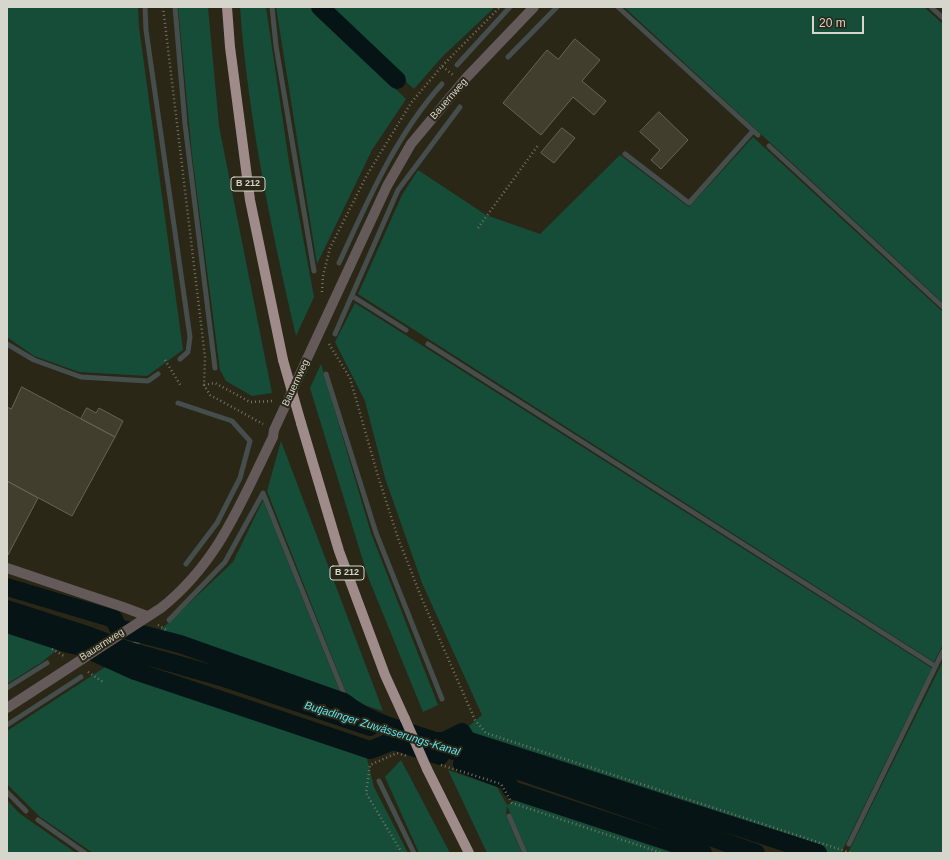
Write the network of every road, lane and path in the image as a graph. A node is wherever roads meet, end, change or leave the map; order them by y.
1 (163, 7) edge
2 (227, 7) edge
3 (500, 7) edge
4 (534, 7) edge
5 (442, 66) junction
6 (463, 82) junction
7 (539, 144) dead end
8 (478, 228) dead end
9 (322, 296) dead end
10 (317, 337) junction
11 (165, 360) dead end
12 (204, 385) junction
13 (181, 386) dead end
14 (277, 394) dead end
15 (274, 430) junction
16 (7, 568) edge
17 (147, 616) junction
18 (7, 708) edge
19 (411, 757) dead end
20 (430, 766) junction
21 (402, 853) edge
22 (469, 853) edge
23 (662, 853) edge
24 (851, 853) edge

1 - 12 path
2 - 20 main road, B 212, bridge
3 - 5 path
4 - 6 street, Bauernweg
5 - 6 path
5 - 9 path
6 - 10 street, Bauernweg
7 - 8 path
10 - 15 street, Bauernweg
10 - 24 path
11 - 13 path
12 - 14 path
12 - 15 path
15 - 17 street, Bauernweg
16 - 17 street
17 - 18 street, Bauernweg
19 - 21 path
20 - 22 main road, B 212
20 - 23 path

